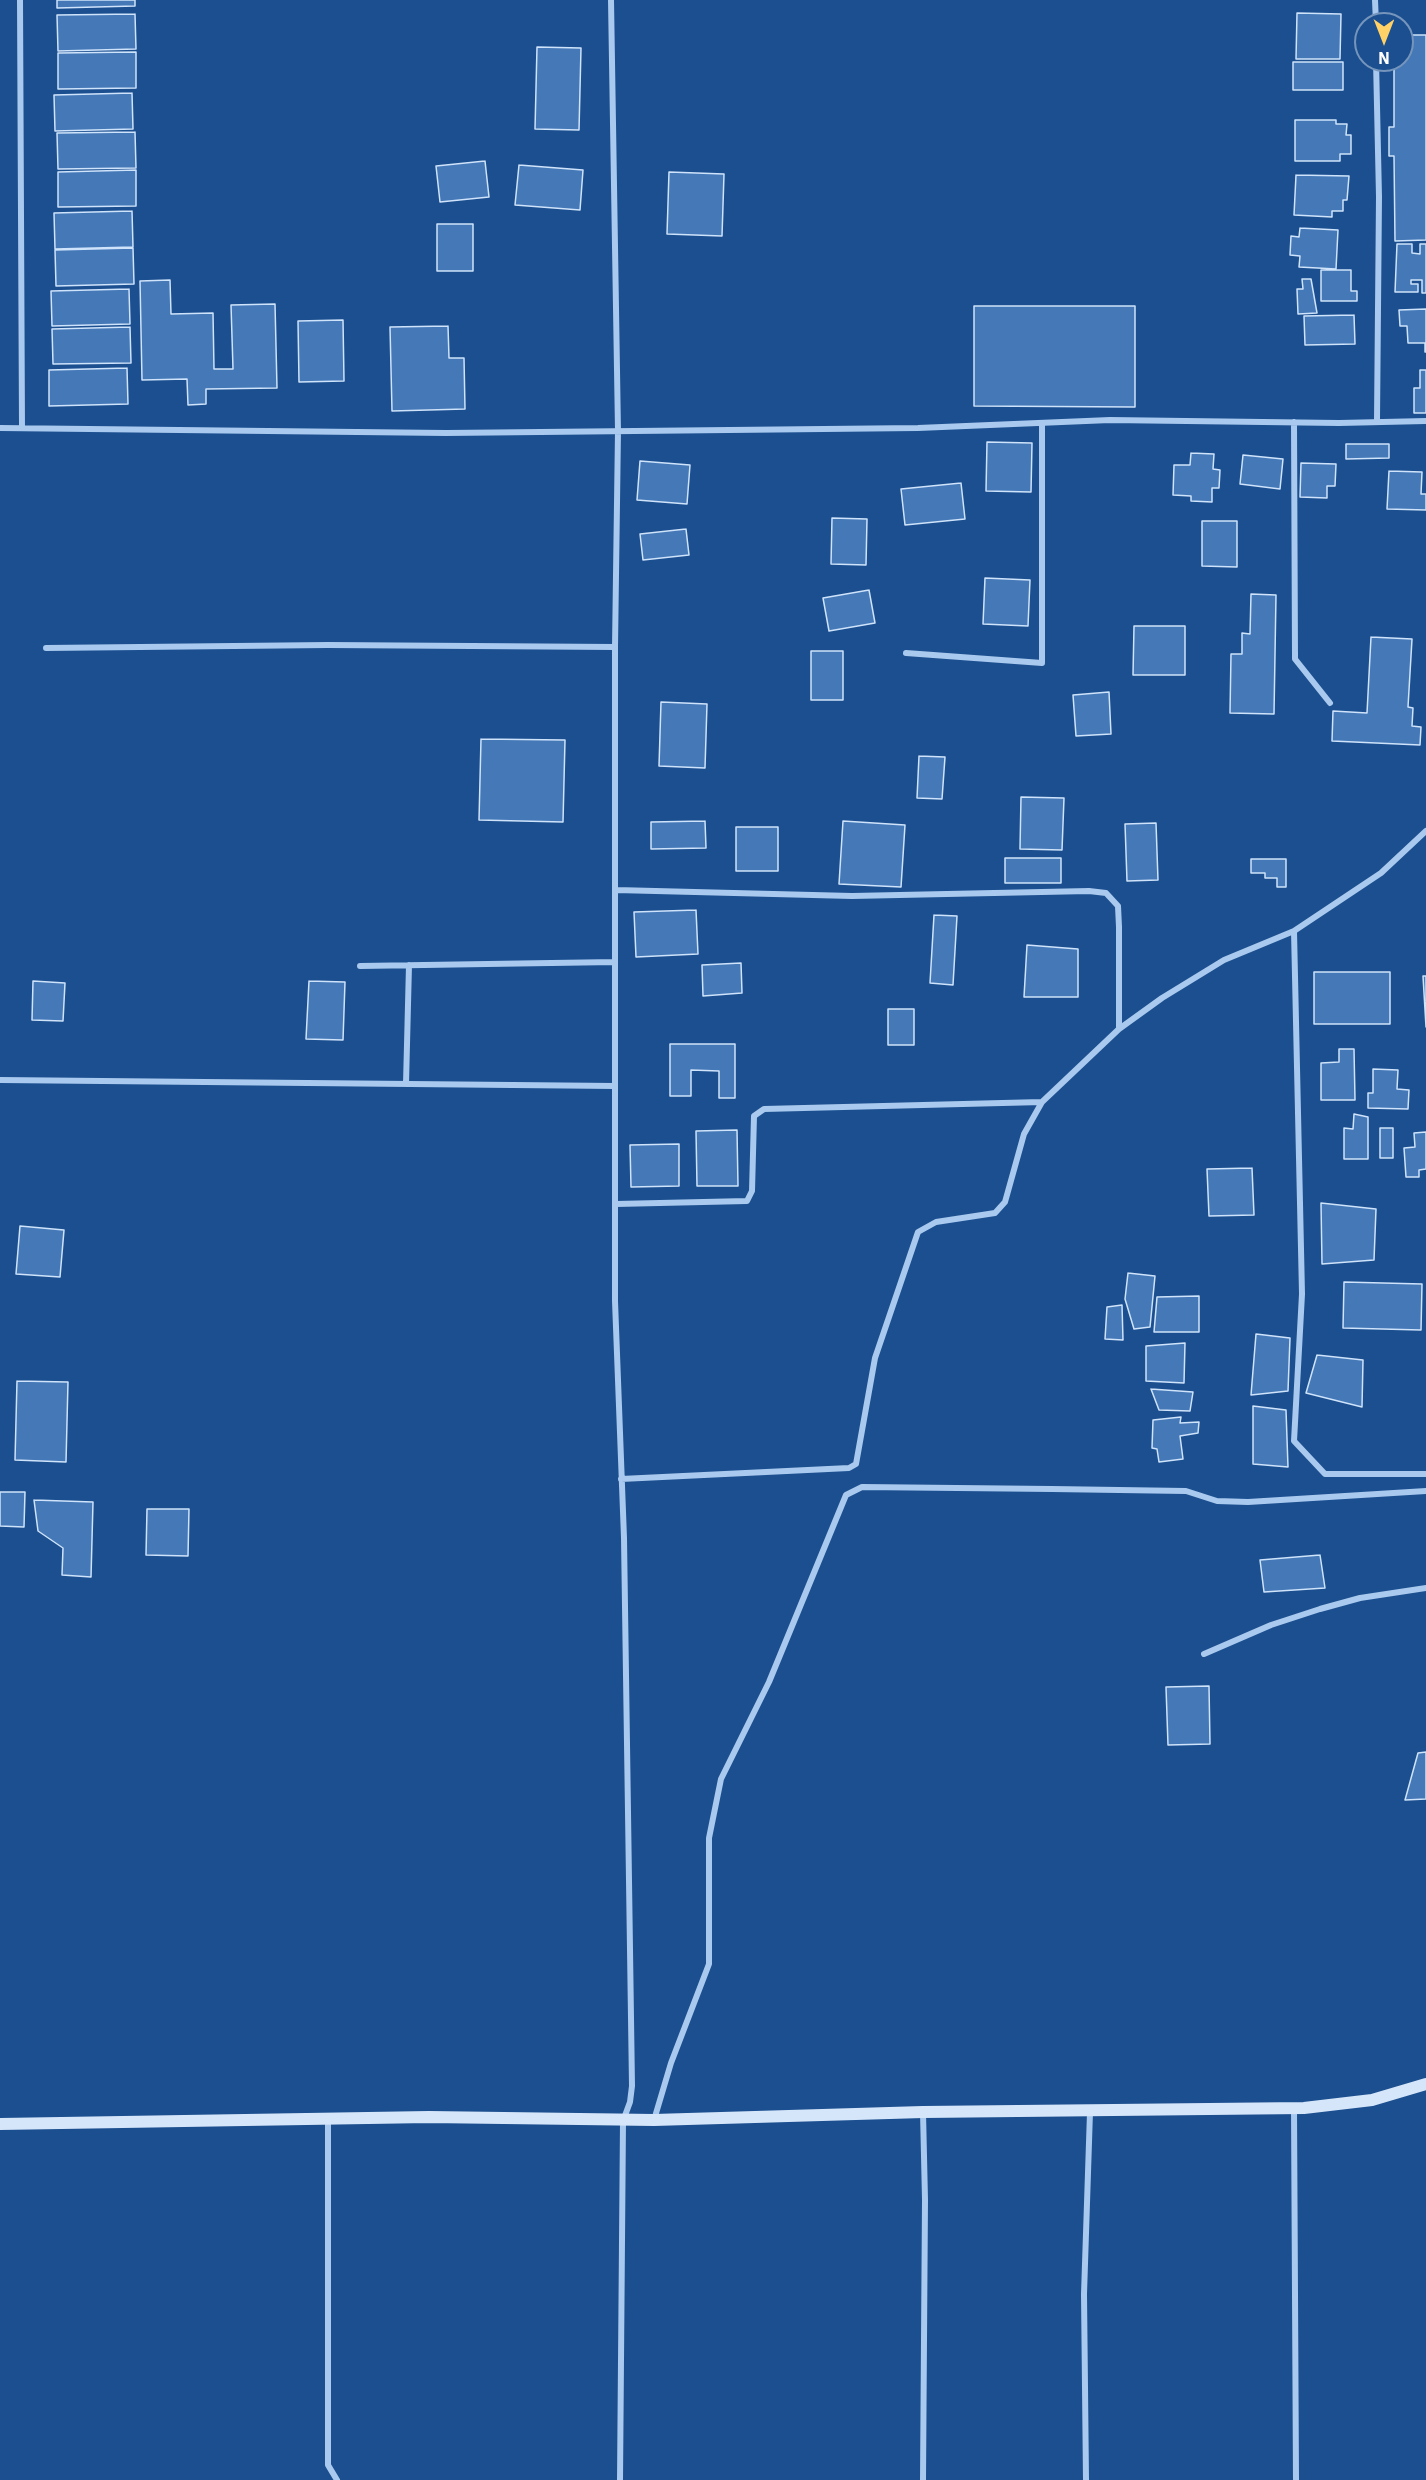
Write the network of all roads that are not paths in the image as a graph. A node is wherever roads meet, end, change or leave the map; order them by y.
1 (20, 0) edge
2 (611, 0) edge
3 (1376, 72) edge
4 (1377, 420) junction
5 (1426, 421) edge
6 (1294, 422) junction
7 (1042, 423) junction
8 (22, 427) junction
9 (0, 428) edge
10 (618, 431) junction
11 (615, 647) junction
12 (46, 648) dead end
13 (906, 653) dead end
14 (1330, 703) dead end
15 (1426, 831) edge
16 (616, 890) junction
17 (1294, 932) junction
18 (615, 962) junction
19 (409, 965) junction
20 (360, 966) dead end
21 (1119, 1029) junction
22 (0, 1080) edge
23 (406, 1084) junction
24 (615, 1086) junction
25 (1042, 1102) junction
26 (616, 1204) junction
27 (1426, 1474) edge
28 (621, 1479) junction
29 (1426, 1491) edge
30 (1426, 1588) edge
31 (1204, 1654) dead end
32 (1425, 2085) edge
33 (1294, 2108) junction
34 (923, 2112) junction
35 (1090, 2112) junction
36 (328, 2119) junction
37 (623, 2121) junction
38 (654, 2121) junction
39 (0, 2124) edge
40 (337, 2480) edge
41 (620, 2480) edge
42 (923, 2480) edge
43 (1086, 2480) edge
44 (1296, 2480) edge

1 - 8 street
2 - 10 street
3 - 4 street
4 - 5 street
4 - 6 street
6 - 7 street
6 - 14 street
7 - 10 street
7 - 13 street
8 - 9 street
8 - 10 street
10 - 11 street
11 - 12 street
11 - 16 street
15 - 17 street
16 - 18 street
16 - 21 street
17 - 21 street
17 - 27 street
18 - 19 street
18 - 24 street
19 - 20 street
19 - 23 street
21 - 25 street
22 - 23 street
23 - 24 street
24 - 26 street
25 - 26 street
25 - 28 street
26 - 28 street
28 - 37 street
29 - 38 street
30 - 31 street
32 - 33 main road
33 - 35 main road
33 - 44 street
34 - 35 main road
34 - 38 main road
34 - 42 street
35 - 43 street
36 - 37 main road
36 - 39 main road
36 - 40 street
37 - 38 main road
37 - 41 street

